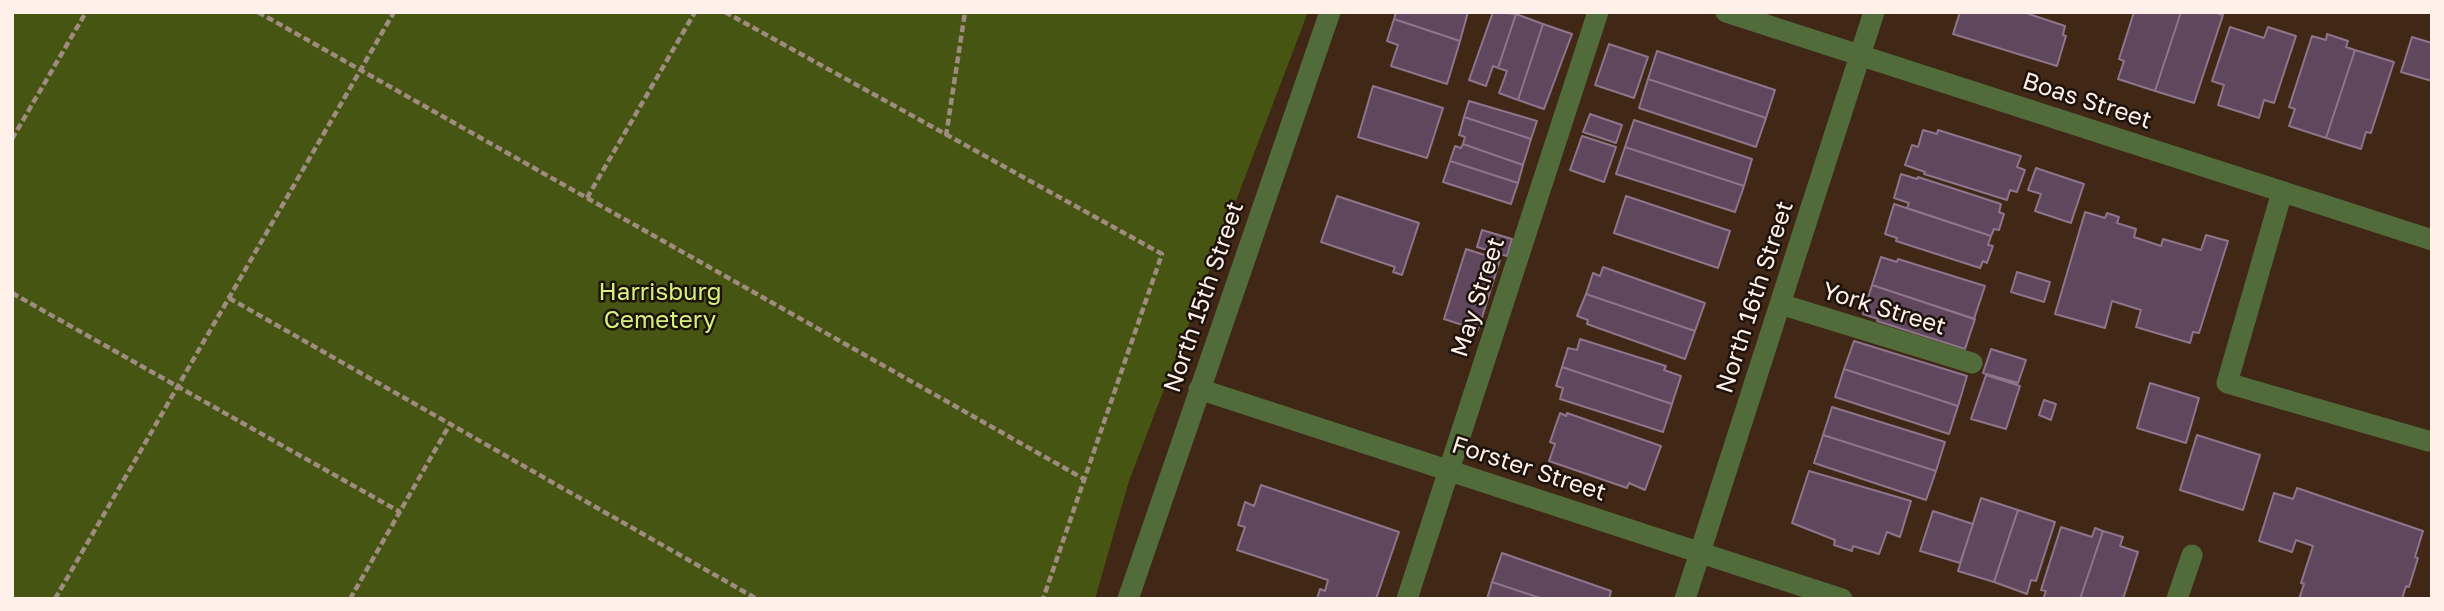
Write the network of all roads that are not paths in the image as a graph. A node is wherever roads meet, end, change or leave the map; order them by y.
1 (1330, 12) edge
2 (1598, 12) edge
3 (1726, 12) edge
4 (1874, 12) edge
5 (1860, 56) junction
6 (2283, 192) junction
7 (2432, 240) edge
8 (1780, 304) junction
9 (1972, 363) dead end
10 (1199, 389) junction
11 (2428, 440) dead end
12 (1449, 470) junction
13 (1700, 552) junction
14 (2192, 555) dead end
15 (1128, 599) edge
16 (1407, 599) edge
17 (1685, 599) edge
18 (1842, 599) edge
19 (2177, 599) edge

1 - 10 street, North 15th Street
2 - 12 street, May Street
3 - 5 street, Boas Street
4 - 5 street, North 16th Street
5 - 6 street, Boas Street
5 - 8 street, North 16th Street
6 - 7 street, Boas Street
6 - 11 street
8 - 9 street, York Street
8 - 13 street, North 16th Street
10 - 12 street, Forster Street
10 - 15 street, North 15th Street
12 - 13 street, Forster Street
12 - 16 street, May Street
13 - 17 street, North 16th Street
13 - 18 street, Forster Street
14 - 19 street

